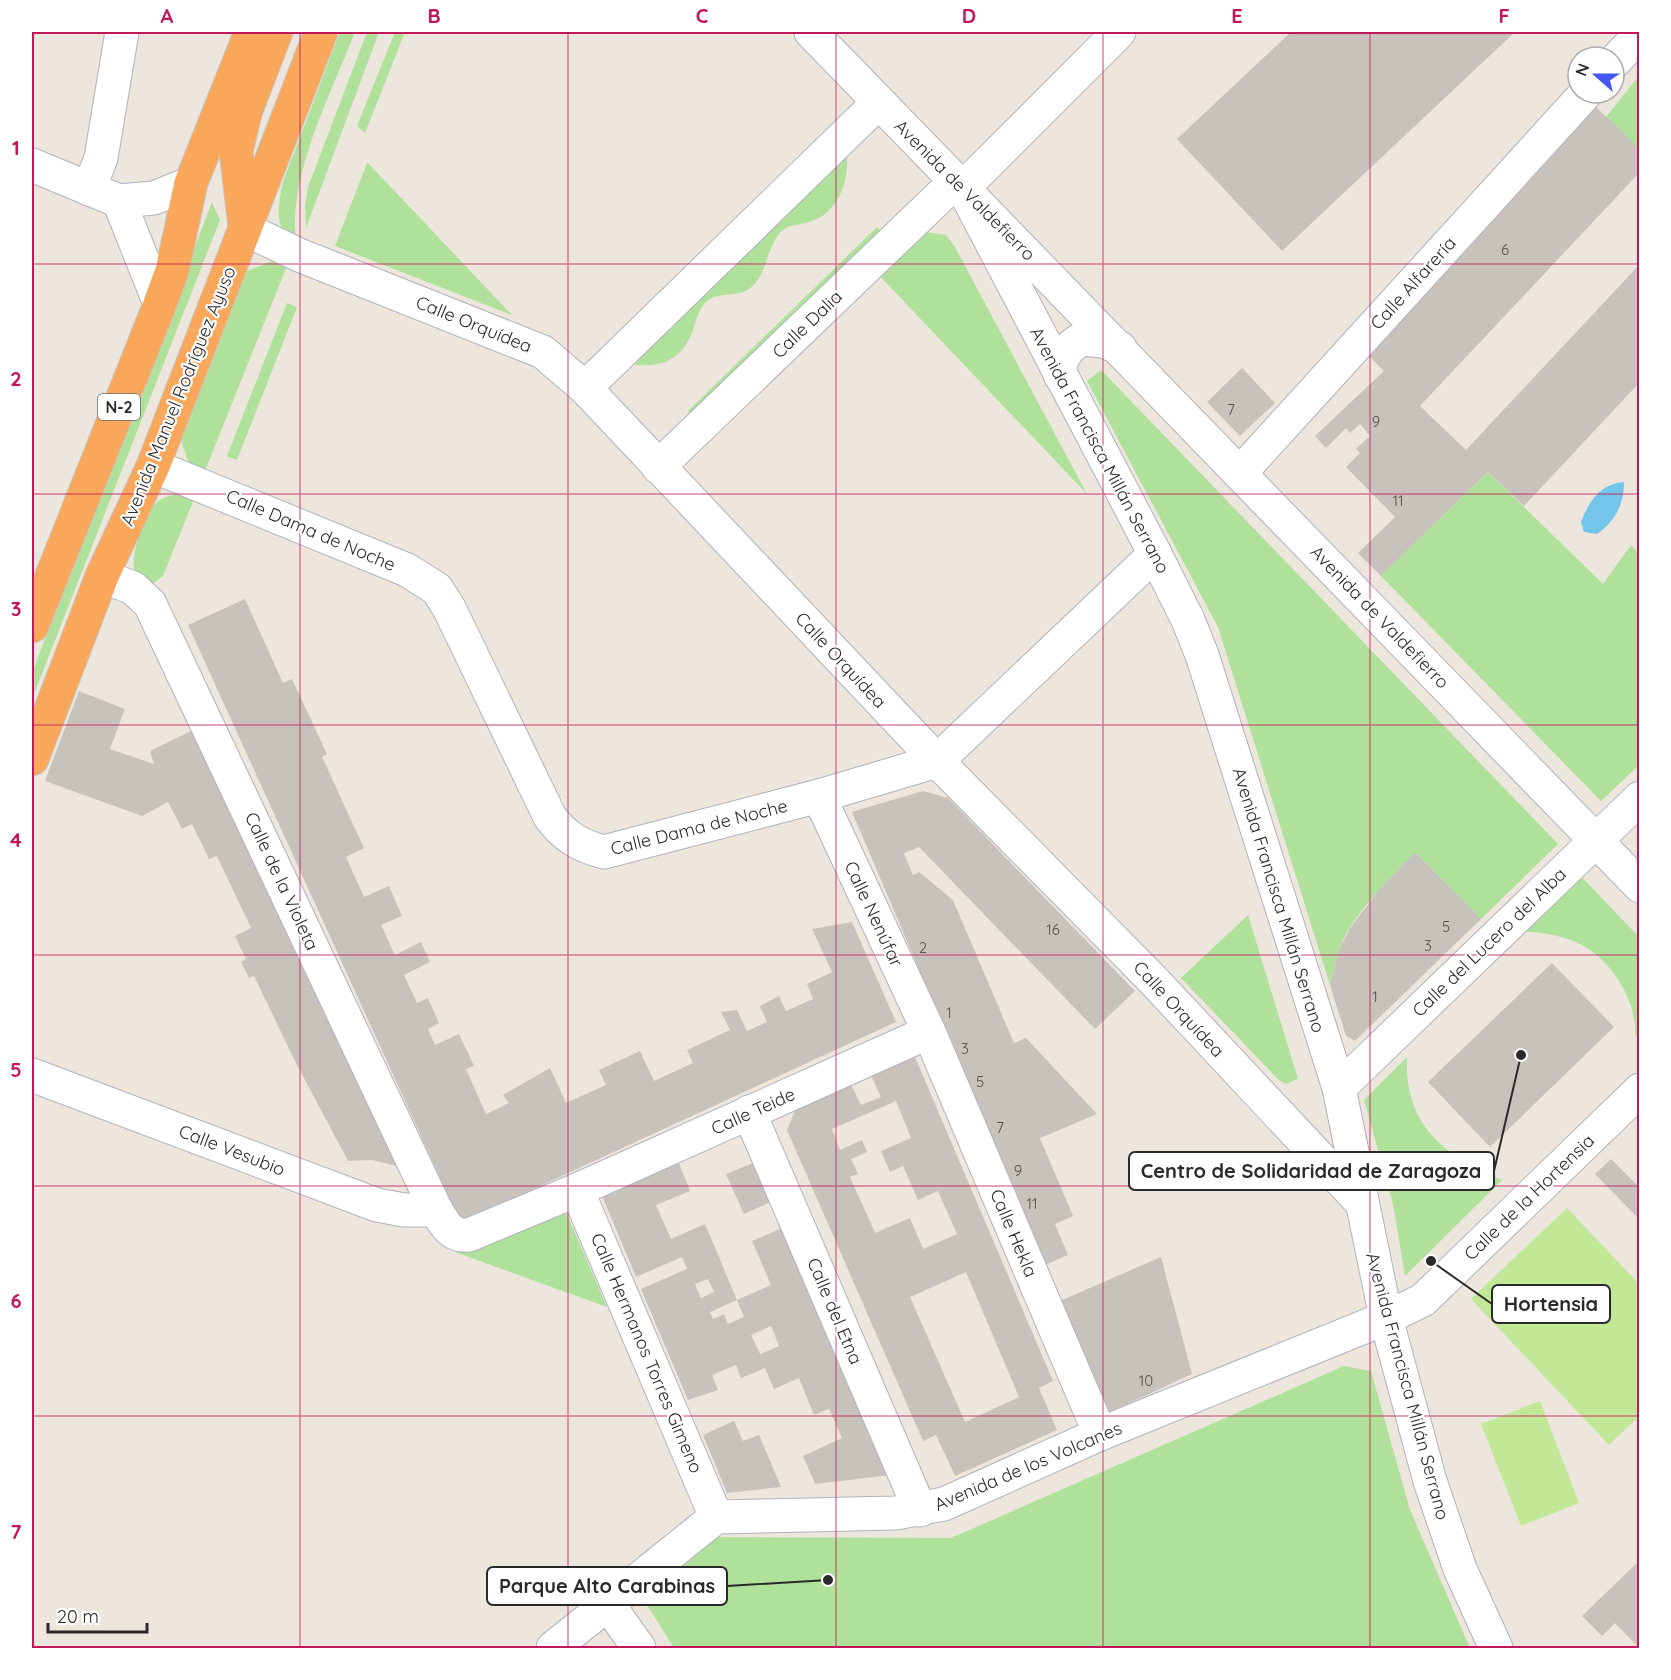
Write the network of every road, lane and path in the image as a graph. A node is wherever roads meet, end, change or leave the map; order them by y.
1 (122, 32) edge
2 (251, 32) edge
3 (276, 32) edge
4 (321, 32) edge
5 (811, 32) edge
6 (1119, 32) edge
7 (879, 102) junction
8 (1575, 105) edge
9 (32, 165) edge
10 (191, 183) junction
11 (960, 184) junction
12 (89, 189) junction
13 (119, 201) junction
14 (245, 229) junction
15 (160, 304) junction
16 (1120, 348) junction
17 (1060, 375) junction
18 (585, 388) junction
19 (153, 466) junction
20 (658, 467) junction
21 (1240, 473) junction
22 (1155, 554) junction
23 (102, 576) junction
24 (32, 626) edge
25 (32, 759) edge
26 (938, 761) junction
27 (819, 796) junction
28 (1640, 798) edge
29 (1596, 840) junction
30 (1640, 886) edge
31 (929, 1032) junction
32 (32, 1075) edge
33 (1339, 1088) junction
34 (1640, 1090) edge
35 (749, 1112) junction
36 (577, 1190) junction
37 (1362, 1202) junction
38 (436, 1210) junction
39 (1386, 1318) junction
40 (1100, 1434) junction
41 (920, 1510) junction
42 (716, 1517) junction
43 (607, 1603) junction
44 (553, 1648) edge
45 (639, 1648) edge
46 (1496, 1648) edge

1 - 12 street
2 - 10 highway, N-2
3 - 14 highway
4 - 14 highway, Avenida Manuel Rodríguez Ayuso
5 - 7 street, Avenida de Valdefierro
6 - 11 street, Calle Dalia
7 - 11 street, Avenida de Valdefierro
7 - 18 street
8 - 21 street, Calle Alfarería
9 - 12 street
10 - 13 street
10 - 15 highway, N-2
11 - 16 street, Avenida de Valdefierro
11 - 17 street, Avenida Francisca Millán Serrano
11 - 20 street, Calle Dalia
12 - 13 street
13 - 15 street
14 - 18 street, Calle Orquídea
14 - 19 highway, Avenida Manuel Rodríguez Ayuso
15 - 24 highway, N-2
16 - 17 street
16 - 21 street, Avenida de Valdefierro
17 - 22 street, Avenida Francisca Millán Serrano
18 - 20 street, Calle Orquídea
19 - 23 highway, Avenida Manuel Rodríguez Ayuso
19 - 27 street, Calle Dama de Noche
20 - 26 street, Calle Orquídea
21 - 29 street, Avenida de Valdefierro
22 - 26 street, Calle Dama de Noche
22 - 33 street, Avenida Francisca Millán Serrano
23 - 25 highway, Avenida Manuel Rodríguez Ayuso
23 - 38 street, Calle de la Violeta
26 - 27 street, Calle Dama de Noche
26 - 37 street, Calle Orquídea
27 - 31 street, Calle Nenúfar
28 - 29 street, Calle del Lucero del Alba
29 - 30 street, Avenida de Valdefierro
29 - 33 street, Calle del Lucero del Alba
31 - 35 street, Calle Teide
31 - 40 street, Calle Hekla
32 - 38 street, Calle Vesubio
33 - 37 street, Avenida Francisca Millán Serrano
34 - 39 street, Calle de la Hortensia
35 - 36 street, Calle Teide
35 - 41 street, Calle del Etna
36 - 38 street, Calle de la Violeta
36 - 42 street, Calle Hermanos Torres Gimeno
37 - 39 street, Avenida Francisca Millán Serrano
39 - 40 street, Avenida de los Volcanes
39 - 46 street, Avenida Francisca Millán Serrano
40 - 41 street, Avenida de los Volcanes
41 - 42 street, Avenida de los Volcanes
42 - 43 street
43 - 44 street
43 - 45 street

